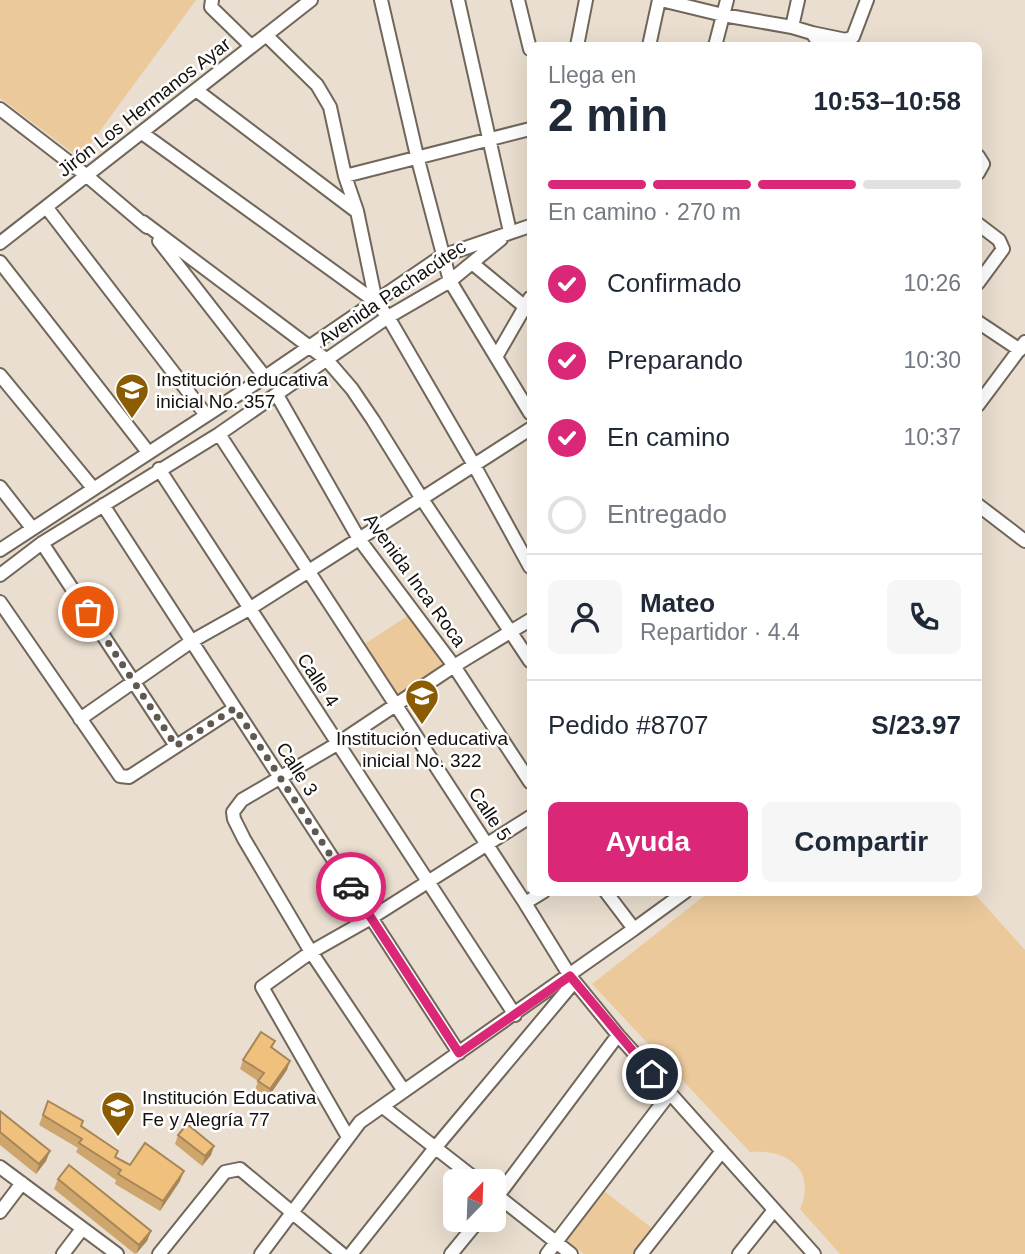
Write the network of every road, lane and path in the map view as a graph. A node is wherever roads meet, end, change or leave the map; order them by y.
1 (212, 0) edge
2 (311, 0) edge
3 (381, 0) edge
4 (458, 0) edge
5 (518, 0) edge
6 (586, 0) edge
7 (660, 0) edge
8 (727, 0) edge
9 (798, 0) edge
10 (867, 0) edge
11 (723, 15) junction
12 (792, 27) junction
13 (812, 33) junction
14 (267, 35) junction
15 (528, 42) edge
16 (578, 42) edge
17 (650, 42) edge
18 (716, 42) edge
19 (818, 42) edge
20 (251, 46) junction
21 (197, 90) junction
22 (0, 108) edge
23 (527, 131) edge
24 (142, 133) junction
25 (488, 141) junction
26 (417, 156) junction
27 (87, 176) junction
28 (345, 176) junction
29 (47, 208) junction
30 (357, 211) junction
31 (143, 222) junction
32 (527, 227) edge
33 (982, 227) edge
34 (510, 232) junction
35 (0, 243) edge
36 (442, 256) junction
37 (0, 262) edge
38 (471, 264) junction
39 (983, 267) edge
40 (450, 282) junction
41 (376, 302) junction
42 (527, 305) edge
43 (527, 308) edge
44 (388, 317) junction
45 (982, 324) edge
46 (308, 346) junction
47 (1022, 346) edge
48 (496, 357) junction
49 (327, 360) junction
50 (0, 374) edge
51 (265, 377) junction
52 (277, 395) junction
53 (982, 400) edge
54 (527, 408) edge
55 (206, 415) junction
56 (527, 431) edge
57 (219, 434) junction
58 (148, 452) junction
59 (474, 465) junction
60 (159, 470) junction
61 (0, 487) edge
62 (93, 488) junction
63 (422, 499) junction
64 (103, 505) junction
65 (982, 508) edge
66 (32, 528) junction
67 (359, 540) junction
68 (1025, 541) edge
69 (42, 543) junction
70 (0, 550) edge
71 (527, 562) edge
72 (308, 571) junction
73 (0, 575) edge
74 (0, 602) edge
75 (249, 608) junction
76 (527, 622) edge
77 (510, 633) junction
78 (192, 641) junction
79 (527, 658) edge
80 (454, 667) junction
81 (134, 680) junction
82 (395, 706) junction
83 (235, 708) junction
84 (80, 719) junction
85 (337, 744) junction
86 (176, 746) junction
87 (527, 777) edge
88 (281, 779) junction
89 (527, 819) edge
90 (487, 844) junction
91 (427, 881) junction
92 (536, 896) edge
93 (609, 896) edge
94 (679, 896) edge
95 (525, 903) junction
96 (371, 918) junction
97 (634, 929) junction
98 (311, 952) junction
99 (572, 979) junction
100 (515, 1015) junction
101 (618, 1035) junction
102 (459, 1053) junction
103 (404, 1091) junction
104 (670, 1093) junction
105 (383, 1107) junction
106 (348, 1137) junction
107 (435, 1148) junction
108 (722, 1151) junction
109 (0, 1167) edge
110 (462, 1169) edge
111 (22, 1183) junction
112 (506, 1183) edge
113 (506, 1205) edge
114 (774, 1210) junction
115 (0, 1212) edge
116 (294, 1213) junction
117 (82, 1229) junction
118 (469, 1232) edge
119 (556, 1242) junction
120 (63, 1254) edge
121 (117, 1254) edge
122 (159, 1254) edge
123 (261, 1254) edge
124 (342, 1254) edge
125 (351, 1254) edge
126 (452, 1254) edge
127 (547, 1254) edge
128 (571, 1254) edge
129 (641, 1254) edge
130 (739, 1254) edge
131 (814, 1254) edge

1 - 20 street
2 - 14 street, Jirón Los Hermanos Ayar
3 - 26 street
4 - 25 street
5 - 15 street
6 - 16 street
7 - 11 street
7 - 17 street
8 - 11 street
9 - 12 street
10 - 13 street
11 - 12 street
11 - 18 street
12 - 13 street
13 - 19 street
14 - 20 street, Jirón Los Hermanos Ayar
14 - 28 street
20 - 21 street, Jirón Los Hermanos Ayar
21 - 24 street, Jirón Los Hermanos Ayar
21 - 30 street
22 - 27 street
23 - 25 street
24 - 27 street, Jirón Los Hermanos Ayar
24 - 41 street
25 - 26 street
25 - 34 street
26 - 28 street
26 - 36 street
27 - 29 street, Jirón Los Hermanos Ayar
27 - 31 street
28 - 30 street
29 - 35 street, Jirón Los Hermanos Ayar
29 - 55 street
30 - 41 street
31 - 46 street
31 - 51 street
32 - 34 street
33 - 39 street
34 - 36 street, Avenida Pachacútec
34 - 38 street, Avenida Pachacútec
36 - 40 street
36 - 41 street, Avenida Pachacútec
37 - 58 street
38 - 40 street, Avenida Pachacútec
38 - 42 street
40 - 44 street, Avenida Pachacútec
40 - 48 street
41 - 44 street
41 - 46 street, Avenida Pachacútec
43 - 48 street
44 - 49 street, Avenida Pachacútec
44 - 59 street
45 - 47 street
46 - 49 street
46 - 51 street, Avenida Pachacútec
47 - 53 street
48 - 54 street
49 - 52 street, Avenida Pachacútec
49 - 63 street
50 - 62 street
51 - 55 street, Avenida Pachacútec
52 - 57 street, Avenida Pachacútec
52 - 67 street, Avenida Inca Roca
55 - 58 street, Avenida Pachacútec
56 - 59 street
57 - 60 street, Avenida Pachacútec
57 - 72 street, Calle 5
58 - 62 street, Avenida Pachacútec
59 - 63 street
59 - 71 street
60 - 64 street, Avenida Pachacútec
60 - 75 street, Calle 4
61 - 66 street
62 - 66 street, Avenida Pachacútec
63 - 67 street
63 - 77 street
64 - 69 street, Avenida Pachacútec
64 - 78 street, Calle 3
65 - 68 street
66 - 70 street, Avenida Pachacútec
67 - 72 street
67 - 80 street, Avenida Inca Roca
69 - 73 street, Avenida Pachacútec
69 - 81 street
72 - 75 street
72 - 82 street, Calle 5
74 - 84 street
75 - 78 street
75 - 85 street, Calle 4
76 - 77 street
77 - 79 street
77 - 80 street
78 - 81 street
78 - 83 street, Calle 3
80 - 82 street
80 - 87 street, Avenida Inca Roca
81 - 84 street
81 - 86 street
82 - 85 street
82 - 90 street, Calle 5
83 - 86 street
83 - 88 street, Calle 3
84 - 86 street
85 - 88 street
85 - 91 street, Calle 4
88 - 96 street, Calle 3
88 - 98 street
89 - 90 street
90 - 91 street
90 - 95 street, Calle 5
91 - 96 street
91 - 100 street, Calle 4
92 - 95 street
93 - 97 street
94 - 97 street
95 - 99 street, Calle 5
96 - 98 street
96 - 102 street, Calle 3
97 - 99 street
98 - 103 street
98 - 106 street
99 - 100 street
99 - 101 street, Calle 5
99 - 107 street
100 - 102 street
101 - 104 street, Calle 5
101 - 112 street
102 - 103 street
103 - 105 street
104 - 108 street, Calle 5
104 - 119 street
105 - 106 street
105 - 107 street
106 - 116 street
107 - 110 street
107 - 125 street
108 - 114 street, Calle 5
108 - 129 street
109 - 111 street
111 - 115 street
111 - 117 street
113 - 119 street
114 - 130 street
114 - 131 street, Calle 5
116 - 122 street
116 - 123 street
116 - 124 street
117 - 120 street
117 - 121 street
118 - 126 street
119 - 127 street
119 - 128 street

